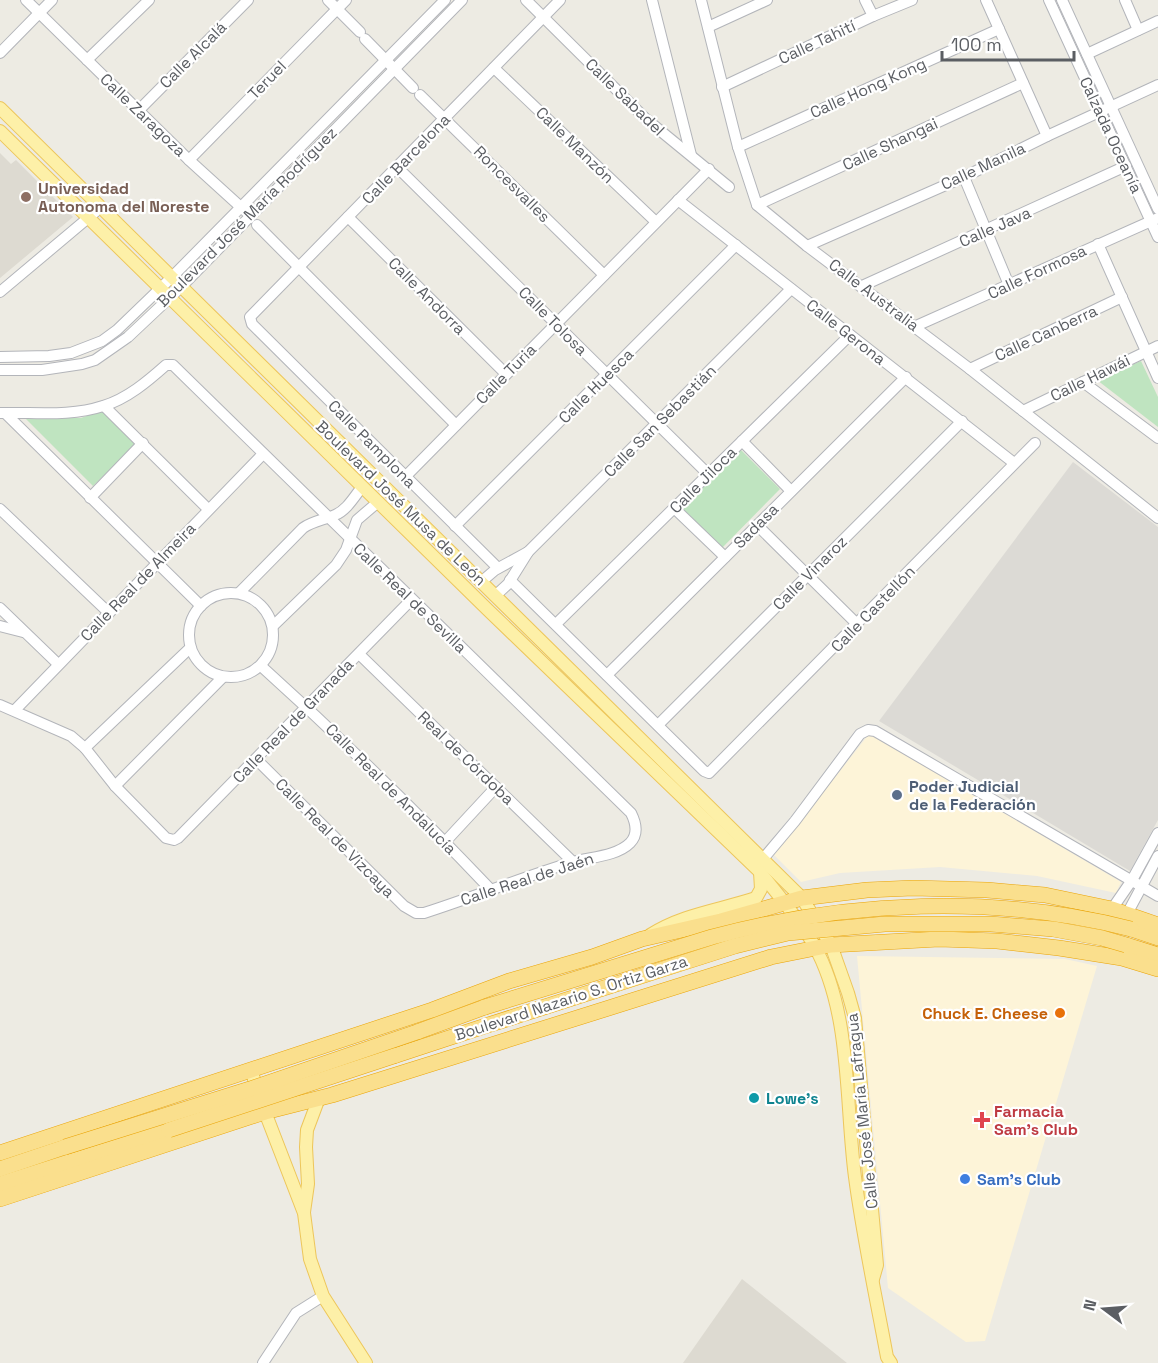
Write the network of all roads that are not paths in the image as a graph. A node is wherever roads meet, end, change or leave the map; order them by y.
1 (26, 0) edge
2 (52, 0) edge
3 (149, 0) edge
4 (248, 0) edge
5 (328, 0) edge
6 (346, 0) edge
7 (445, 0) edge
8 (462, 0) edge
9 (526, 0) edge
10 (560, 0) edge
11 (652, 0) edge
12 (701, 0) edge
13 (767, 0) edge
14 (866, 0) edge
15 (912, 0) edge
16 (986, 0) edge
17 (1049, 0) edge
18 (1062, 0) edge
19 (1125, 0) edge
20 (337, 9) junction
21 (39, 13) junction
22 (873, 16) junction
23 (543, 17) junction
24 (1158, 21) edge
25 (708, 27) junction
26 (999, 29) junction
27 (1138, 30) junction
28 (0, 53) edge
29 (1087, 54) junction
30 (87, 60) junction
31 (385, 60) junction
32 (394, 68) junction
33 (494, 68) junction
34 (1023, 83) junction
35 (1158, 85) edge
36 (723, 87) junction
37 (0, 108) edge
38 (1106, 109) junction
39 (138, 111) junction
40 (445, 118) junction
41 (0, 131) edge
42 (1047, 136) junction
43 (738, 147) junction
44 (691, 155) junction
45 (189, 160) junction
46 (1126, 166) junction
47 (398, 168) junction
48 (709, 169) junction
49 (964, 177) junction
50 (729, 187) dead end
51 (678, 200) junction
52 (757, 205) junction
53 (241, 207) junction
54 (100, 208) junction
55 (1158, 209) edge
56 (250, 215) junction
57 (86, 217) junction
58 (348, 217) junction
59 (1155, 219) edge
60 (656, 222) junction
61 (257, 225) dead end
62 (986, 231) junction
63 (1158, 237) edge
64 (1098, 243) junction
65 (736, 245) junction
66 (807, 246) junction
67 (298, 267) junction
68 (604, 275) junction
69 (171, 278) junction
70 (1010, 285) junction
71 (862, 286) junction
72 (160, 288) junction
73 (180, 288) junction
74 (791, 290) junction
75 (0, 292) edge
76 (1122, 297) junction
77 (169, 298) junction
78 (250, 317) joint
79 (556, 324) junction
80 (916, 326) junction
81 (850, 335) junction
82 (1158, 346) edge
83 (1146, 351) junction
84 (0, 357) edge
85 (970, 369) junction
86 (0, 370) edge
87 (506, 374) junction
88 (607, 374) junction
89 (906, 378) junction
90 (1158, 378) edge
91 (1083, 382) junction
92 (104, 406) junction
93 (1023, 411) junction
94 (307, 412) junction
95 (2, 413) edge
96 (962, 421) junction
97 (297, 423) junction
98 (657, 423) junction
99 (456, 425) junction
100 (1158, 438) edge
101 (742, 441) junction
102 (143, 442) junction
103 (1035, 443) dead end
104 (263, 454) junction
105 (1014, 463) junction
106 (708, 474) junction
107 (405, 477) junction
108 (362, 487) junction
109 (792, 491) junction
110 (90, 498) junction
111 (378, 502) junction
112 (674, 508) junction
113 (0, 509) edge
114 (208, 509) junction
115 (329, 517) junction
116 (1158, 518) edge
117 (757, 525) junction
118 (455, 526) junction
119 (350, 540) junction
120 (528, 552) junction
121 (725, 557) junction
122 (157, 562) junction
123 (498, 568) junction
124 (446, 570) junction
125 (808, 575) junction
126 (510, 580) junction
127 (481, 582) junction
128 (239, 593) junction
129 (495, 596) junction
130 (411, 600) junction
131 (201, 606) junction
132 (0, 608) edge
133 (109, 613) junction
134 (556, 624) junction
135 (857, 624) junction
136 (0, 626) edge
137 (273, 626) junction
138 (26, 632) junction
139 (190, 648) junction
140 (359, 654) junction
141 (58, 664) junction
142 (261, 666) junction
143 (607, 675) junction
144 (223, 677) junction
145 (0, 705) edge
146 (306, 706) junction
147 (15, 710) junction
148 (658, 725) junction
149 (85, 748) junction
150 (256, 759) junction
151 (115, 786) junction
152 (496, 787) junction
153 (1158, 833) edge
154 (634, 838) joint
155 (445, 842) junction
156 (1158, 856) edge
157 (763, 859) junction
158 (573, 862) junction
159 (760, 873) junction
160 (1136, 883) junction
161 (867, 890) junction
162 (492, 891) junction
163 (1158, 896) edge
164 (802, 898) junction
165 (784, 902) junction
166 (1120, 912) junction
167 (416, 913) joint
168 (745, 915) junction
169 (1158, 925) edge
170 (1158, 938) edge
171 (642, 939) junction
172 (857, 944) junction
173 (831, 945) junction
174 (815, 947) junction
175 (1158, 955) edge
176 (771, 957) junction
177 (1158, 969) edge
178 (480, 1009) junction
179 (432, 1010) junction
180 (519, 1036) junction
181 (450, 1037) junction
182 (858, 1045) junction
183 (251, 1070) junction
184 (847, 1079) junction
185 (319, 1098) junction
186 (265, 1112) junction
187 (1, 1157) edge
188 (0, 1184) edge
189 (0, 1199) edge
190 (304, 1213) junction
191 (873, 1278) junction
192 (323, 1296) junction
193 (361, 1360) edge
194 (263, 1363) edge
195 (891, 1363) edge

1 - 21 street, Calle Zaragoza
2 - 21 street
3 - 30 street
4 - 39 street, Calle Alcalá
5 - 20 street
6 - 20 street, Teruel
7 - 31 street, Boulevard José María Rodríguez
8 - 32 street, Boulevard José María Rodríguez
9 - 23 street, Calle Sabadel
10 - 23 street, Calle Barcelona
11 - 44 street
12 - 25 street
13 - 25 street
14 - 22 street
15 - 22 street, Calle Tahití
16 - 26 street
17 - 38 street, Calzada Oceanía
18 - 29 street, Calzada Oceanía
19 - 27 street
20 - 31 street, Roncesvalles
20 - 45 street, Teruel
21 - 28 street
21 - 30 street, Calle Zaragoza
22 - 36 street, Calle Tahití
23 - 33 street, Calle Barcelona
23 - 44 street, Calle Sabadel
24 - 27 street
25 - 36 street
26 - 34 street
26 - 43 street, Calle Hong Kong
27 - 29 street
29 - 38 street, Calzada Oceanía
30 - 39 street, Calle Zaragoza
31 - 32 street, Roncesvalles
31 - 53 street, Boulevard José María Rodríguez
32 - 40 street, Roncesvalles
32 - 56 street, Boulevard José María Rodríguez
33 - 40 street, Calle Barcelona
33 - 60 street, Calle Manzón
34 - 42 street
34 - 52 street, Calle Shangai
35 - 38 street, Calle Manila
36 - 43 street
37 - 54 main road, Boulevard José Musa de León
38 - 42 street, Calle Manila
38 - 46 street, Calzada Oceanía
38 - 55 street, Calzada Oceanía
39 - 45 street, Calle Zaragoza
40 - 47 street, Calle Barcelona
40 - 68 street, Roncesvalles
41 - 57 main road, Boulevard José Musa de León
42 - 49 street, Calle Manila
43 - 52 street
44 - 48 street, Calle Sabadel
45 - 53 street, Calle Zaragoza
46 - 59 street, Calzada Oceanía
46 - 62 street, Calle Java
47 - 58 street, Calle Barcelona
47 - 79 street, Calle Tolosa
48 - 50 street, Calle Sabadel
48 - 51 street, Calle Turia
49 - 62 street
49 - 66 street, Calle Manila
51 - 60 street, Calle Turia
51 - 65 street, Calle Gerona
52 - 66 street, Calle Australia
53 - 56 street, Calle Zaragoza
53 - 69 street, Boulevard José María Rodríguez
54 - 57 street
54 - 69 main road, Boulevard José Musa de León
56 - 73 street, Boulevard José María Rodríguez
57 - 72 main road, Boulevard José Musa de León
57 - 75 street
58 - 67 street, Calle Barcelona
58 - 87 street, Calle Andorra
59 - 63 street, Calzada Oceanía
59 - 64 street, Calle Formosa
60 - 68 street, Calle Turia
61 - 67 street
62 - 70 street
62 - 71 street, Calle Java
64 - 70 street, Calle Formosa
64 - 76 street
65 - 74 street, Calle Gerona
65 - 88 street, Calle Huesca
66 - 71 street, Calle Australia
67 - 78 street, Calle Barcelona
67 - 99 street
68 - 79 street, Calle Turia
69 - 72 street, Boulevard José María Rodríguez
69 - 73 main road, Boulevard José Musa de León
70 - 80 street, Calle Formosa
71 - 80 street, Calle Australia
72 - 77 main road, Boulevard José Musa de León
72 - 84 street, Boulevard José María Rodríguez
73 - 77 street, Boulevard José María Rodríguez
73 - 94 main road, Boulevard José Musa de León
74 - 81 street, Calle Gerona
74 - 98 street, Calle San Sebastián
76 - 83 street
76 - 85 street, Calle Canberra
77 - 86 street, Boulevard José María Rodríguez
77 - 97 main road, Boulevard José Musa de León
78 - 107 street, Calle Pamplona
79 - 87 street, Calle Turia
79 - 88 street, Calle Tolosa
80 - 85 street, Calle Australia
81 - 89 street, Calle Gerona
81 - 101 street, Calle Jiloca
82 - 83 street, Calle Hawái
83 - 90 street
83 - 91 street, Calle Hawái
85 - 93 street, Calle Australia
87 - 99 street, Calle Turia
88 - 98 street, Calle Tolosa
88 - 118 street, Calle Huesca
89 - 96 street, Calle Gerona
89 - 109 street, Sadasa
91 - 93 street, Calle Hawái
91 - 100 street
92 - 95 street
92 - 102 street
92 - 104 street, Calle Real de Sevilla
93 - 116 street, Calle Australia
94 - 97 main road
94 - 127 main road, Boulevard José Musa de León
95 - 110 street
96 - 105 street, Calle Gerona
96 - 125 street, Calle Vinaroz
97 - 108 main road, Boulevard José Musa de León
98 - 106 street, Calle Tolosa
98 - 120 street, Calle San Sebastián
99 - 107 street, Calle Turia
101 - 106 street, Calle Jiloca
101 - 109 street
102 - 110 street
102 - 114 street
103 - 105 street, Calle Castellón
104 - 114 street, Calle Real de Almeira
104 - 115 street, Calle Real de Sevilla
105 - 135 street, Calle Castellón
106 - 112 street, Calle Jiloca
107 - 118 street, Calle Pamplona
108 - 111 main road, Boulevard José Musa de León
108 - 115 street
109 - 117 street, Sadasa
110 - 122 street
111 - 119 street
111 - 124 main road, Boulevard José Musa de León
112 - 121 street
112 - 134 street, Calle Jiloca
113 - 133 street
114 - 122 street, Calle Real de Almeira
115 - 119 street, Calle Real de Sevilla
115 - 128 street
117 - 121 street, Sadasa
117 - 125 street
118 - 123 street, Calle Pamplona
119 - 130 street, Calle Real de Sevilla
119 - 137 street
120 - 123 street, Calle San Sebastián
120 - 126 street, Calle San Sebastián
121 - 143 street, Sadasa
122 - 131 street
122 - 133 street, Calle Real de Almeira
123 - 127 street, Calle San Sebastián
124 - 129 main road
124 - 159 main road, Boulevard José Musa de León
125 - 135 street
125 - 148 street, Calle Vinaroz
126 - 129 street, Calle San Sebastián
126 - 134 street
127 - 129 main road, Boulevard José Musa de León
128 - 131 street
128 - 137 street
129 - 157 main road, Boulevard José Musa de León
130 - 140 street, Calle Real de Granada
130 - 154 street, Calle Real de Sevilla
131 - 139 street
132 - 138 street
133 - 141 street, Calle Real de Almeira
134 - 143 street
135 - 148 street, Calle Castellón
136 - 138 street
137 - 142 street
138 - 141 street
139 - 144 street
139 - 149 street
140 - 146 street, Calle Real de Granada
140 - 152 street, Real de Córdoba
141 - 147 street, Calle Real de Almeira
142 - 144 street
142 - 146 street, Calle Real de Andalucía
143 - 148 street
144 - 151 street
145 - 147 street
146 - 150 street, Calle Real de Granada
146 - 155 street, Calle Real de Andalucía
147 - 149 street
149 - 151 street
150 - 151 street, Calle Real de Granada
150 - 167 street, Calle Real de Vizcaya
152 - 155 street
152 - 158 street, Real de Córdoba
153 - 160 street
154 - 158 street, Calle Real de Jaén
155 - 162 street, Calle Real de Andalucía
156 - 160 street
157 - 160 street
157 - 164 main road, Boulevard José Musa de León
158 - 162 street, Calle Real de Jaén
159 - 165 main road, Boulevard José Musa de León
159 - 171 main road
160 - 163 street
160 - 166 street
161 - 164 highway
161 - 166 highway
161 - 172 highway
162 - 167 street, Calle Real de Jaén
164 - 165 highway
164 - 173 main road, Calle José María Lafragua
165 - 168 highway
165 - 174 main road, Calle José María Lafragua
166 - 169 highway
168 - 171 highway
168 - 176 highway
170 - 178 highway, Boulevard Nazario S. Ortiz Garza, bridge
171 - 179 highway
172 - 173 highway
172 - 177 highway
173 - 174 highway
173 - 182 main road, Calle José María Lafragua
174 - 176 highway
174 - 184 main road, Calle José María Lafragua
175 - 181 highway, Boulevard Nazario S. Ortiz Garza, bridge
176 - 180 highway
178 - 179 highway
178 - 187 highway, Boulevard Nazario S. Ortiz Garza, bridge
179 - 183 highway
180 - 181 highway
180 - 185 highway
181 - 188 highway, Boulevard Nazario S. Ortiz Garza, bridge
182 - 184 main road
182 - 191 main road, Calle José María Lafragua
183 - 186 main road
183 - 187 highway
184 - 191 main road, Calle José María Lafragua
185 - 186 highway
185 - 190 main road
186 - 189 highway
186 - 190 main road
190 - 192 main road
191 - 195 main road, Calle José María Lafragua
192 - 193 main road
192 - 194 street

